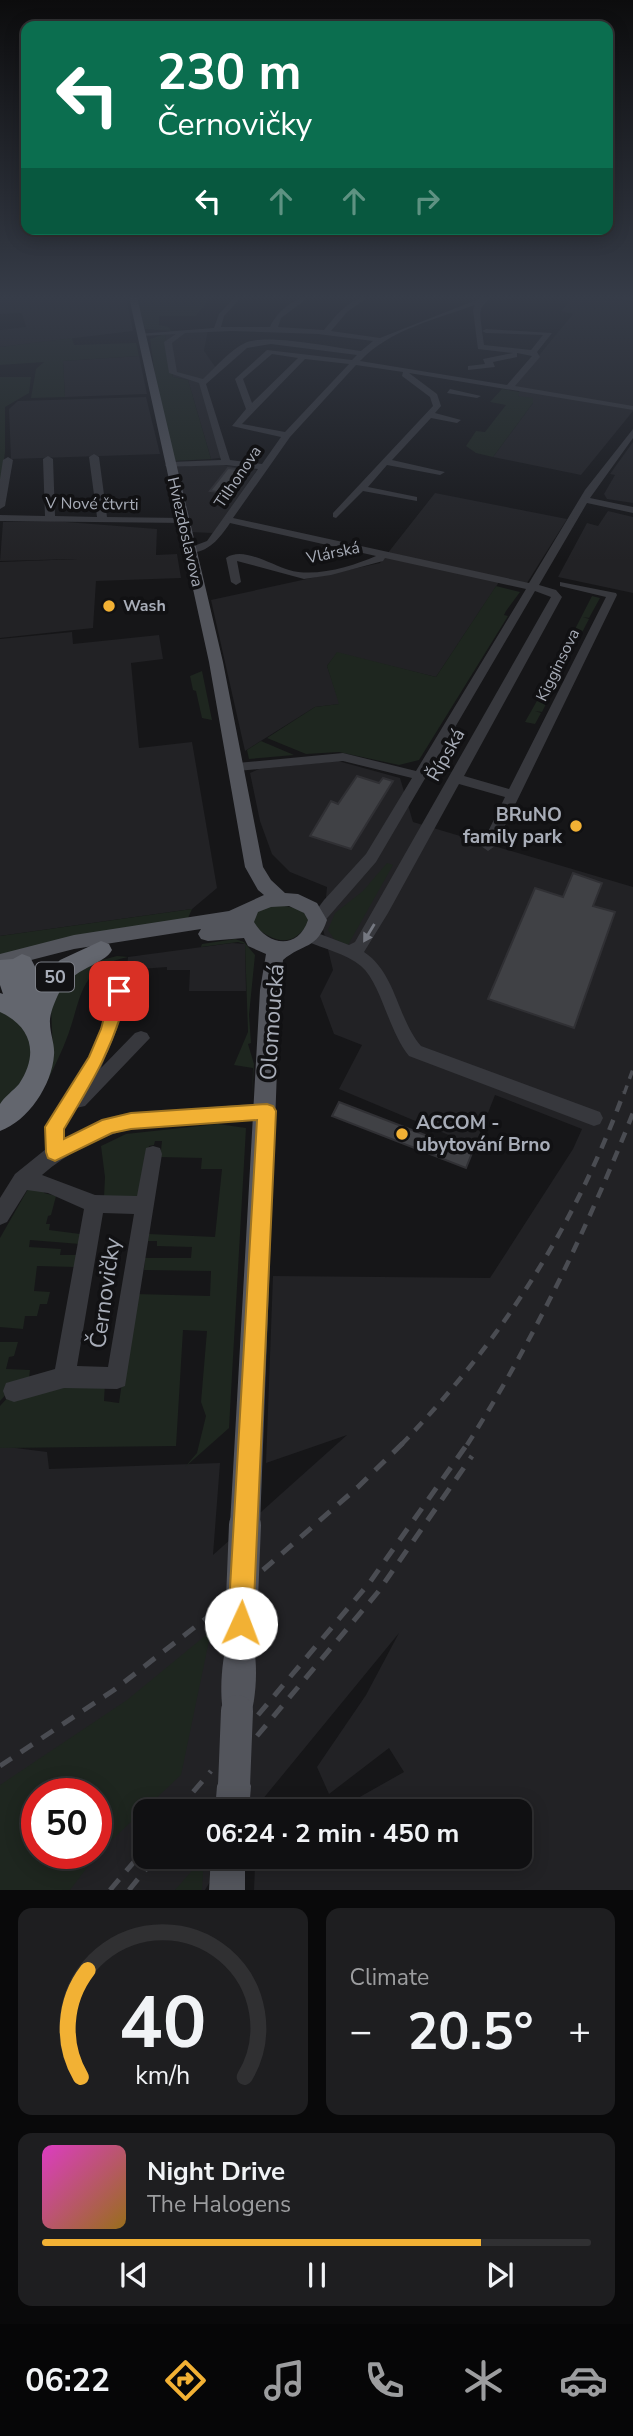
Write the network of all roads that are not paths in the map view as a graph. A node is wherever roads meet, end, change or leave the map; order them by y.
1 (153, 385) edge
2 (202, 385) edge
3 (241, 385) edge
4 (275, 385) edge
5 (333, 385) edge
6 (422, 385) edge
7 (455, 385) edge
8 (493, 385) edge
9 (511, 385) edge
10 (509, 388) junction
11 (477, 396) dead end
12 (442, 398) junction
13 (467, 403) dead end
14 (633, 408) edge
15 (250, 409) junction
16 (429, 415) junction
17 (457, 420) dead end
18 (633, 432) edge
19 (287, 435) junction
20 (94, 457) dead end
21 (48, 459) dead end
22 (8, 460) dead end
23 (386, 462) junction
24 (226, 463) junction
25 (170, 466) junction
26 (263, 467) junction
27 (440, 472) dead end
28 (362, 488) junction
29 (414, 499) dead end
30 (584, 500) junction
31 (0, 506) edge
32 (633, 510) edge
33 (336, 515) dead end
34 (0, 518) edge
35 (50, 519) junction
36 (102, 519) junction
37 (228, 520) junction
38 (183, 521) junction
39 (215, 537) junction
40 (189, 544) junction
41 (383, 554) junction
42 (195, 575) junction
43 (236, 582) dead end
44 (564, 584) dead end
45 (532, 587) junction
46 (237, 767) junction
47 (419, 776) junction
48 (457, 779) junction
49 (513, 795) junction
50 (488, 846) dead end
51 (254, 867) junction
52 (344, 889) junction
53 (281, 899) junction
54 (302, 904) junction
55 (252, 924) junction
56 (314, 929) junction
57 (107, 943) junction
58 (283, 948) junction
59 (350, 952) junction
60 (13, 964) edge
61 (122, 978) dead end
62 (270, 990) junction
63 (20, 1014) edge
64 (141, 1038) dead end
65 (92, 1066) junction
66 (111, 1069) junction
67 (267, 1111) junction
68 (64, 1113) junction
69 (594, 1118) dead end
70 (0, 1121) edge
71 (55, 1152) junction
72 (153, 1154) dead end
73 (22, 1180) junction
74 (95, 1204) junction
75 (143, 1205) junction
76 (0, 1216) edge
77 (64, 1377) junction
78 (14, 1391) dead end
79 (233, 1799) edge
80 (228, 1869) edge
81 (227, 1890) edge

1 - 25 main road, Hviezdoslavova
2 - 24 street
3 - 15 street
4 - 15 street
5 - 19 street, Tilhonova
6 - 12 street
7 - 12 street
8 - 10 street
9 - 10 street
10 - 14 street
11 - 12 street
12 - 13 street
12 - 16 street
15 - 19 street
16 - 17 street
16 - 23 street
18 - 30 street, Řípská
19 - 26 street, Tilhonova
20 - 36 street
21 - 35 street
22 - 31 street
23 - 27 street
23 - 28 street
24 - 25 street
24 - 26 street
25 - 38 main road, Hviezdoslavova
26 - 37 street, Tilhonova
28 - 29 street
28 - 33 street
30 - 32 street
30 - 45 street, Řípská
34 - 35 street, V Nové čtvrti
35 - 36 street, V Nové čtvrti
36 - 38 street, V Nové čtvrti
37 - 39 street, Tilhonova
37 - 41 street, Vlárská
38 - 40 main road, Hviezdoslavova
39 - 40 street, Tilhonova
39 - 42 street, Tilhonova
40 - 42 main road, Hviezdoslavova
41 - 43 street, Vlárská
41 - 45 street, Vlárská
42 - 46 main road, Hviezdoslavova
44 - 49 street, Kigginsova
45 - 47 street, Řípská
45 - 48 street, Řípská
46 - 47 street
46 - 51 main road, Hviezdoslavova
47 - 52 street, Řípská
48 - 49 street
48 -> 59 street, Řípská
49 - 50 street, Kigginsova
51 - 53 main road, Hviezdoslavova
51 - 55 main road
52 - 54 street, Řípská
52 - 56 street, Řípská
53 - 54 main road
53 - 55 main road
54 - 56 main road
55 - 57 main road
55 - 58 main road
55 - 62 main road
56 - 58 main road
56 - 59 street
57 - 60 main road
57 - 60 main road
57 - 63 highway, 50
58 - 62 main road, Olomoucká
59 - 69 street
60 - 63 highway, 50
61 - 65 street
62 - 67 main road, Olomoucká
63 - 70 highway, 50
64 - 66 street
65 - 66 street
65 - 68 street
66 - 68 street
67 - 71 street
67 - 79 main road, Olomoucká, bridge
68 - 71 street
71 - 73 street
72 - 75 street, Černovičky
73 - 74 street
73 - 76 street
74 - 75 street
74 - 77 street, Černovičky
75 - 77 street, Černovičky
77 - 78 street, Černovičky
80 - 81 main road

